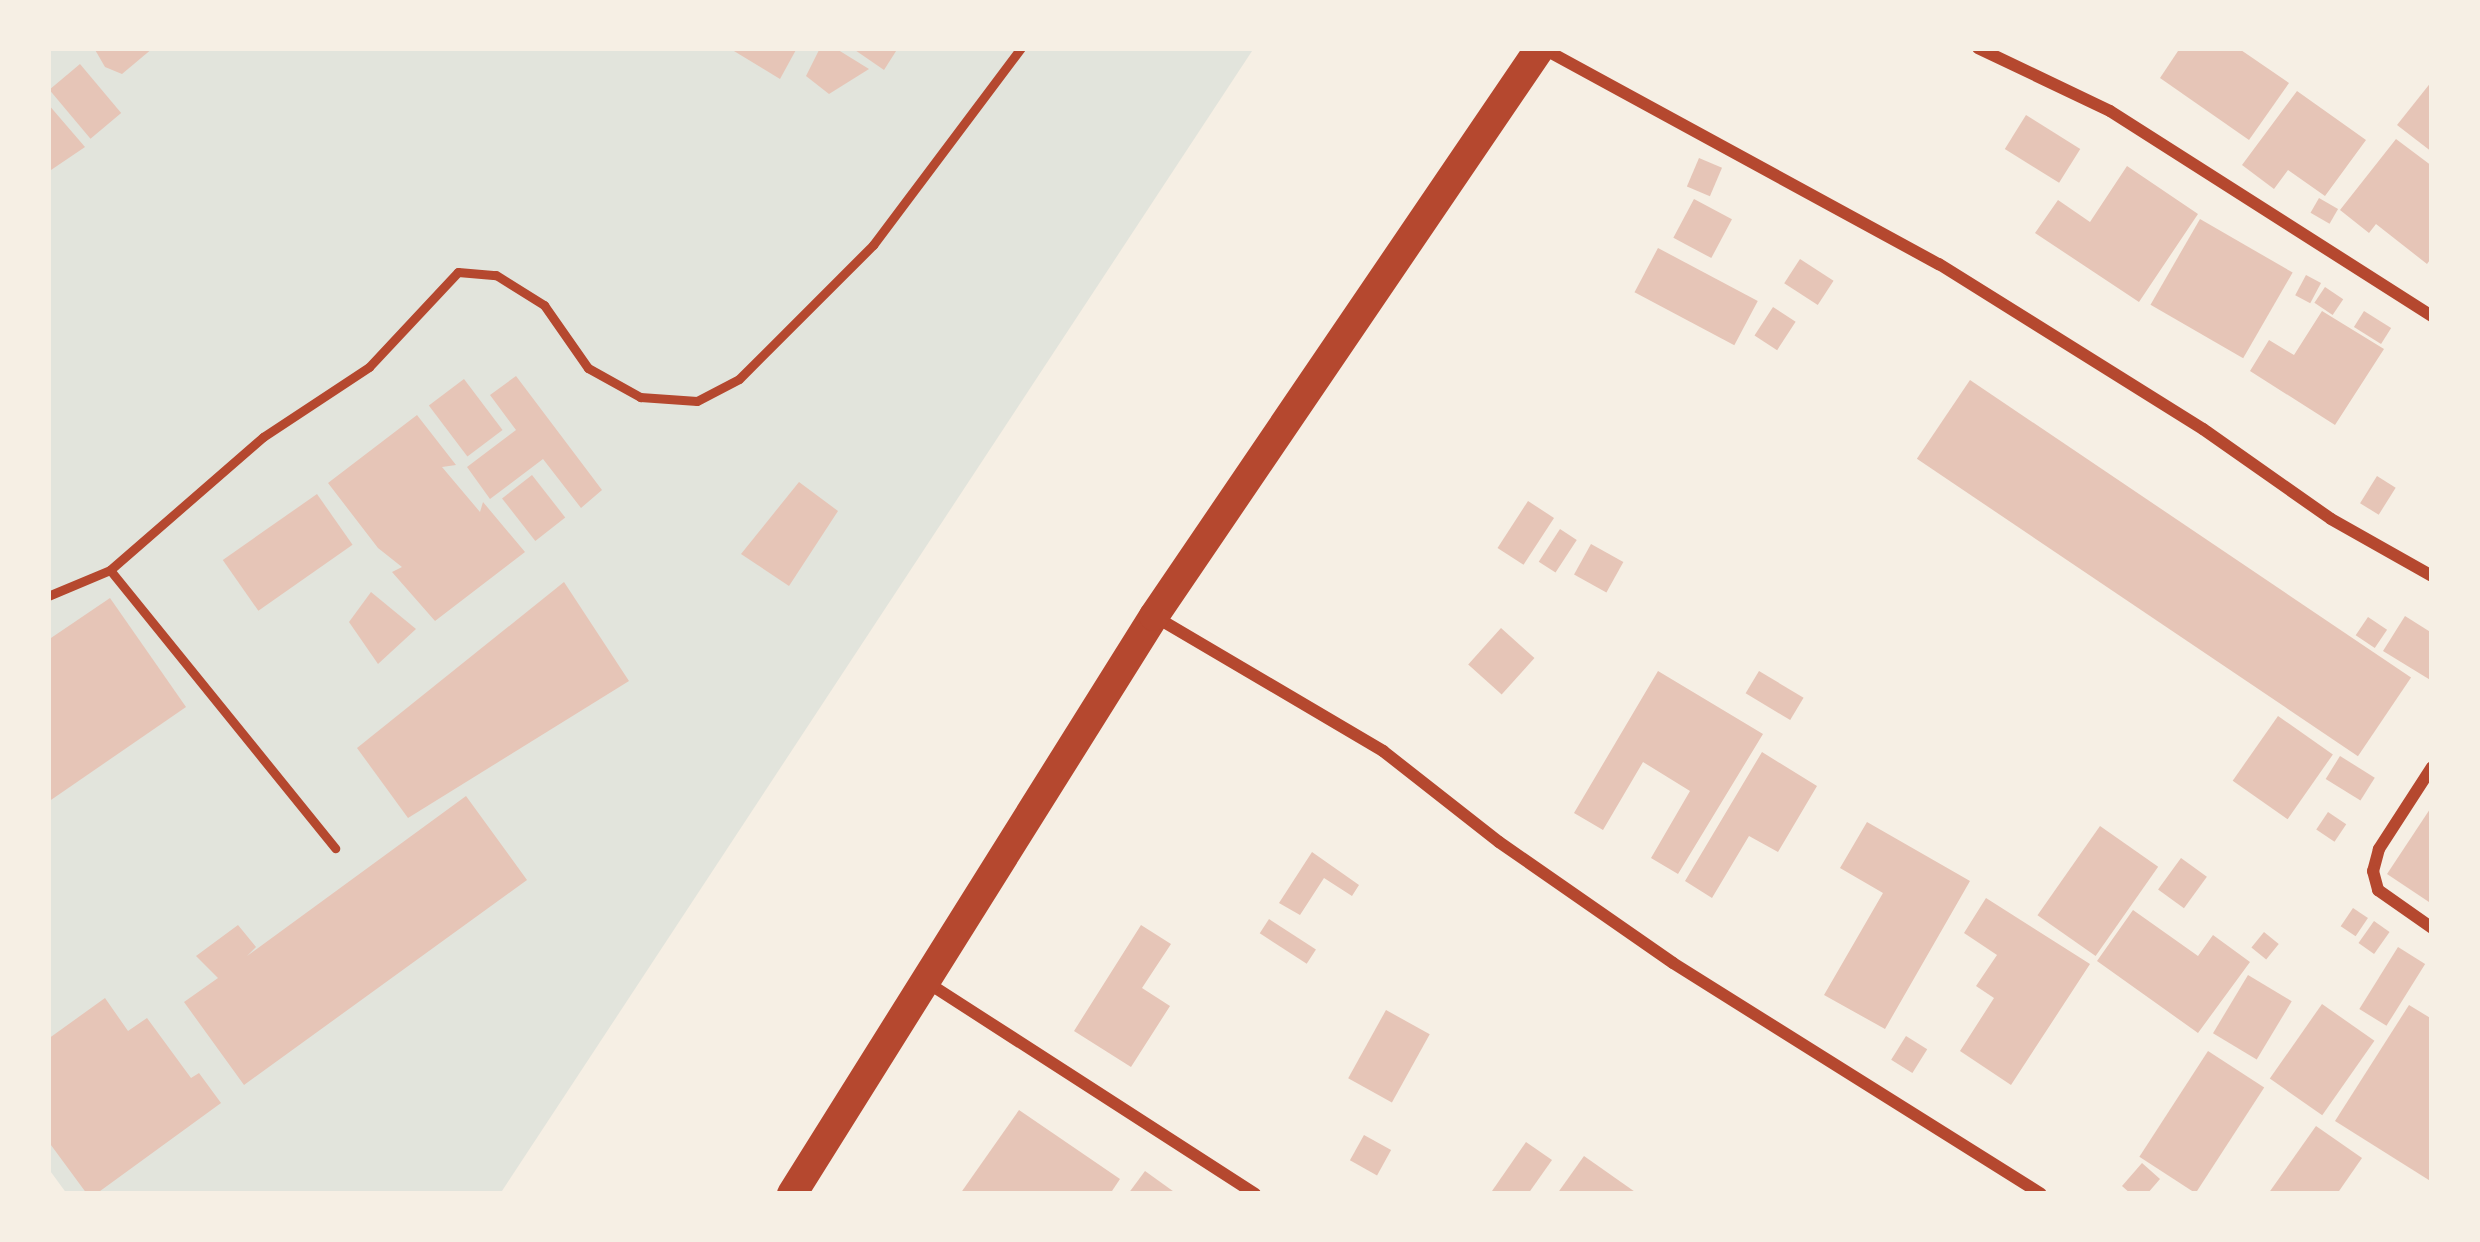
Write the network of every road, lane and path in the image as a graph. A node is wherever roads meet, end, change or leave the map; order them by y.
1 (1021, 48) edge
2 (1541, 48) edge
3 (1978, 48) edge
4 (2432, 316) edge
5 (110, 570) junction
6 (2432, 576) edge
7 (48, 596) edge
8 (1154, 616) junction
9 (2432, 766) edge
10 (335, 848) dead end
11 (2432, 928) edge
12 (928, 983) junction
13 (792, 1194) edge
14 (1255, 1194) edge
15 (2042, 1194) edge

1 - 5 lane
2 - 6 street
2 - 8 main road
3 - 4 street
5 - 7 lane
5 - 10 lane
8 - 12 main road
8 - 15 street
9 - 11 street
12 - 13 main road
12 - 14 street

